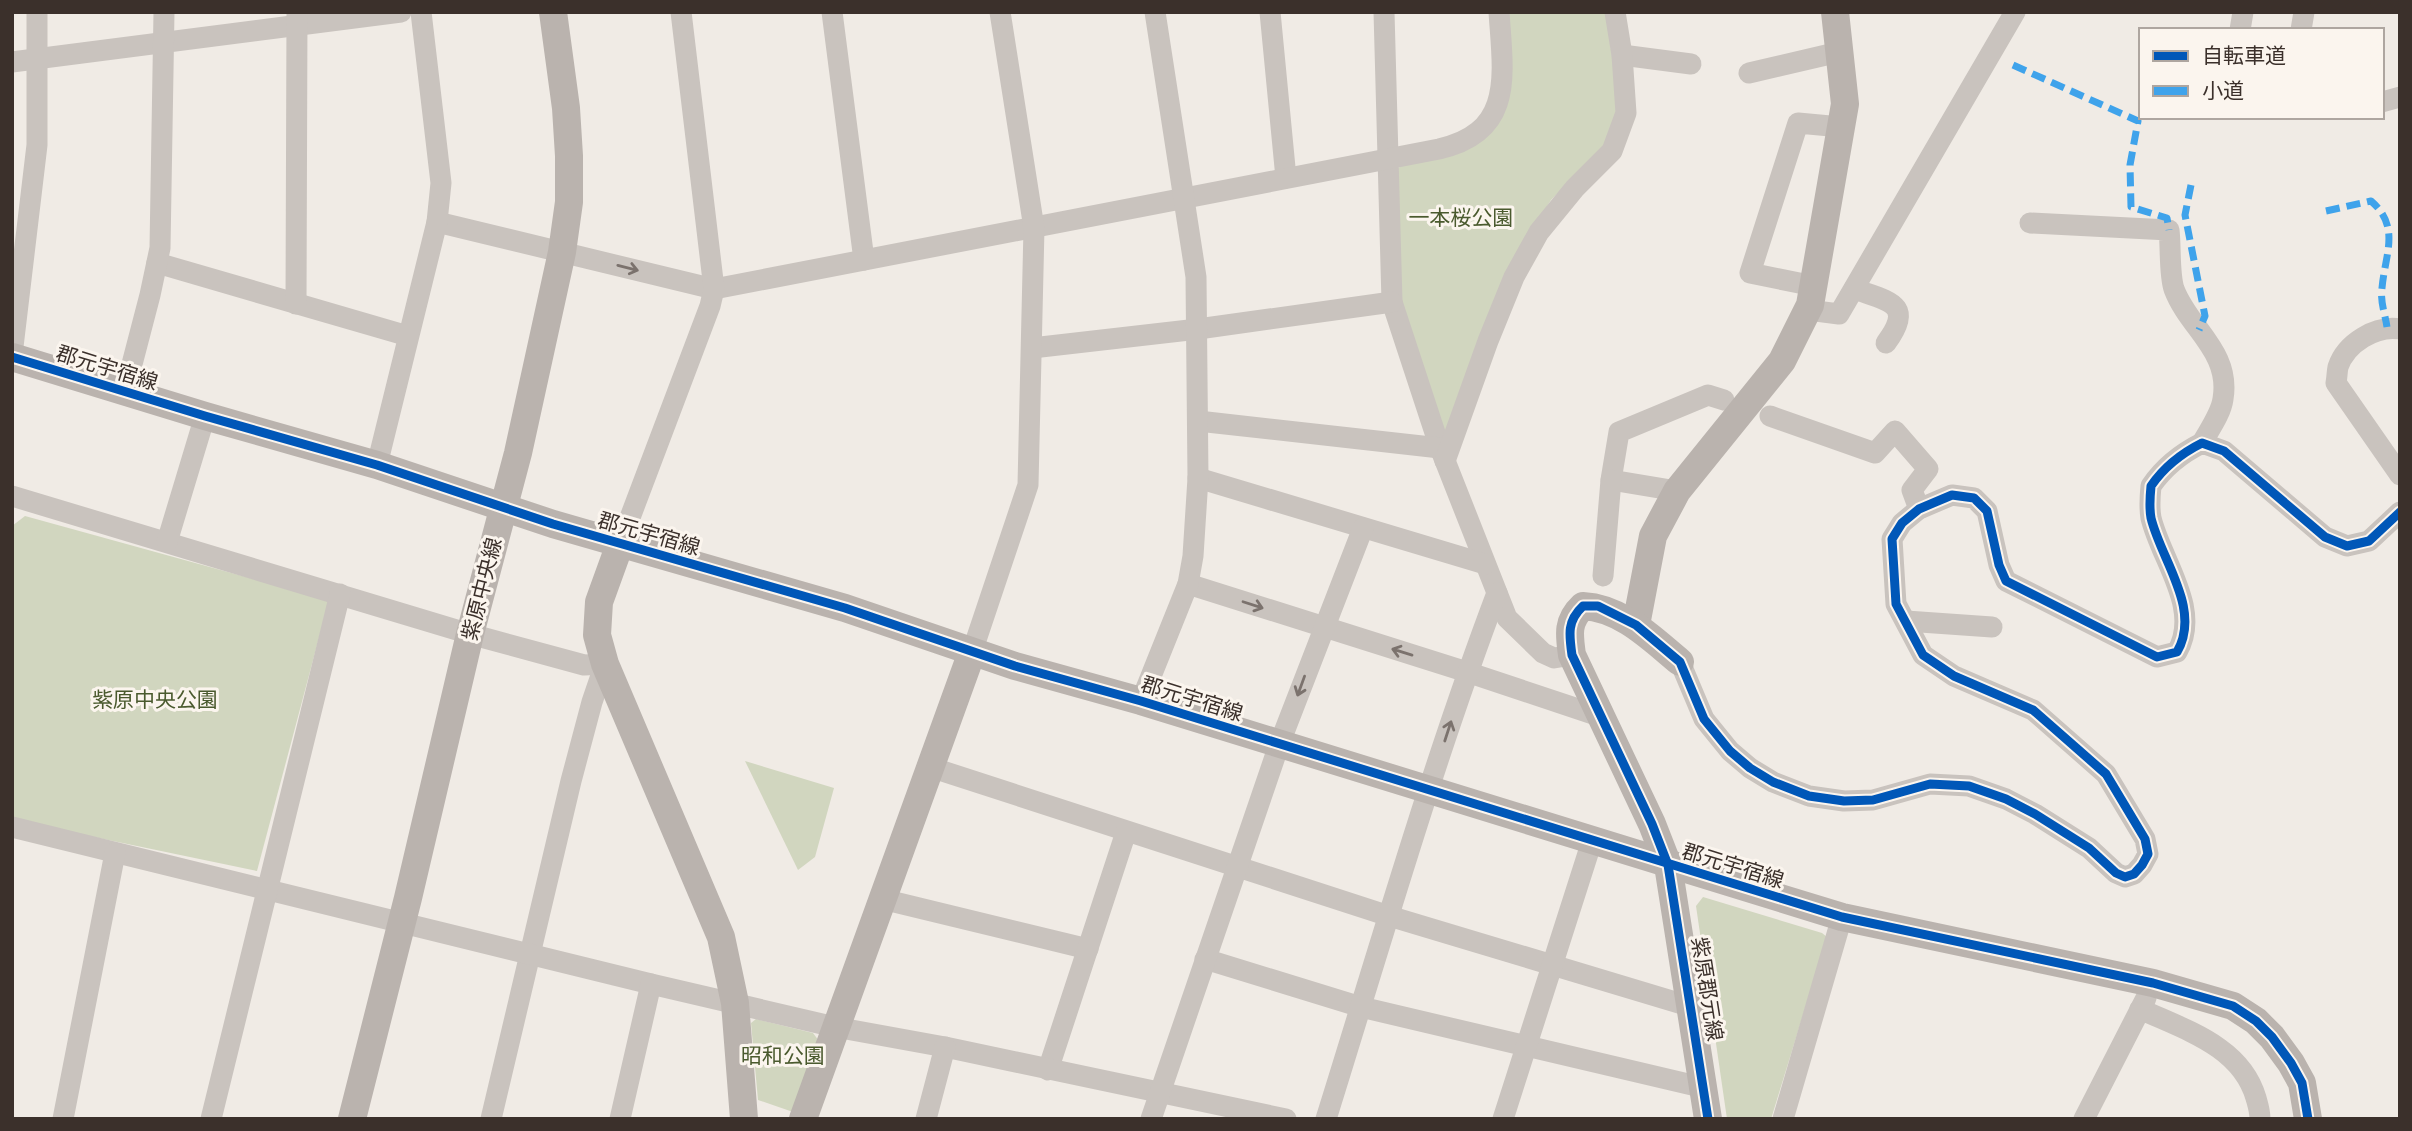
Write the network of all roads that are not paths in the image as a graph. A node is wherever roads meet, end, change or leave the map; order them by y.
1 (37, 12) edge
2 (164, 12) edge
3 (401, 12) edge
4 (421, 12) edge
5 (553, 12) edge
6 (681, 12) edge
7 (832, 12) edge
8 (1000, 12) edge
9 (1155, 12) edge
10 (1270, 12) edge
11 (1384, 12) edge
12 (1499, 12) edge
13 (1615, 12) edge
14 (1835, 12) edge
15 (2015, 12) edge
16 (298, 19) edge
17 (163, 43) junction
18 (1839, 52) junction
19 (1622, 55) junction
20 (37, 59) junction
21 (12, 62) edge
22 (1691, 64) dead end
23 (1749, 73) dead end
24 (1841, 127) junction
25 (1390, 158) junction
26 (1286, 178) junction
27 (1185, 200) junction
28 (437, 222) junction
29 (2030, 223) dead end
30 (1034, 228) junction
31 (562, 252) junction
32 (864, 260) junction
33 (157, 263) junction
34 (714, 289) junction
35 (1854, 289) junction
36 (1811, 298) junction
37 (1392, 302) junction
38 (296, 304) junction
39 (1198, 329) junction
40 (2400, 329) edge
41 (408, 336) junction
42 (1886, 344) dead end
43 (1032, 348) junction
44 (12, 356) edge
45 (125, 391) junction
46 (1724, 400) dead end
47 (205, 416) junction
48 (1770, 416) dead end
49 (1198, 421) junction
50 (2202, 443) junction
51 (1442, 454) junction
52 (377, 465) junction
53 (2400, 475) edge
54 (1198, 478) junction
55 (1611, 480) junction
56 (1677, 491) junction
57 (12, 496) edge
58 (503, 508) junction
59 (1919, 509) junction
60 (2400, 512) edge
61 (1363, 528) junction
62 (167, 542) junction
63 (620, 544) junction
64 (1485, 564) junction
65 (1603, 576) dead end
66 (1188, 584) junction
67 (1497, 593) junction
68 (340, 594) junction
69 (1906, 621) junction
70 (1636, 625) junction
71 (1323, 628) junction
72 (1992, 628) dead end
73 (470, 634) junction
74 (972, 652) junction
75 (1572, 655) junction
76 (1681, 662) joint
77 (605, 664) junction
78 (1467, 672) junction
79 (1141, 701) junction
80 (1602, 718) junction
81 (1279, 745) junction
82 (930, 767) junction
83 (1428, 791) junction
84 (12, 827) edge
85 (1126, 832) junction
86 (1592, 841) junction
87 (115, 853) junction
88 (1668, 865) junction
89 (1238, 867) junction
90 (269, 891) junction
91 (882, 899) junction
92 (1389, 916) junction
93 (1842, 917) junction
94 (401, 921) junction
95 (1088, 950) junction
96 (531, 954) junction
97 (1205, 959) junction
98 (1553, 965) junction
99 (2152, 983) junction
100 (651, 984) junction
101 (735, 1003) junction
102 (1361, 1007) junction
103 (1692, 1007) junction
104 (2140, 1009) junction
105 (835, 1027) junction
106 (1526, 1046) junction
107 (946, 1047) junction
108 (1048, 1070) junction
109 (1705, 1088) junction
110 (1160, 1092) junction
111 (1272, 1118) edge
112 (63, 1119) edge
113 (211, 1119) edge
114 (352, 1119) edge
115 (491, 1119) edge
116 (620, 1119) edge
117 (744, 1119) edge
118 (803, 1119) edge
119 (926, 1119) edge
120 (1152, 1119) edge
121 (1326, 1119) edge
122 (1503, 1119) edge
123 (1708, 1119) edge
124 (1783, 1119) edge
125 (2084, 1119) edge
126 (2260, 1119) edge
127 (2308, 1119) edge

1 - 20 street
2 - 17 street
3 - 16 street
4 - 28 street
5 - 31 street, 紫原中央線
6 - 34 street
7 - 32 street
8 - 30 street
9 - 27 street
10 - 26 street
11 - 25 street
12 - 25 street
13 - 19 street
14 - 18 street
15 - 35 street
16 - 17 street
16 - 38 street
17 - 20 street
17 - 33 street
18 - 23 street
18 - 24 street
19 - 22 street
19 - 51 street
20 - 21 street
20 - 44 street
24 - 36 street
24 - 36 street
25 - 26 street
25 - 37 street
26 - 27 street
27 - 30 street
27 - 39 street
28 - 31 street
28 - 41 street
29 - 50 street
30 - 32 street
30 - 43 street
31 -> 34 street
31 - 58 street, 紫原中央線
32 - 34 street
33 - 38 street
33 - 45 street
34 - 63 street
35 - 36 street
35 - 42 street
36 - 56 street
37 - 39 street
37 - 51 street
38 - 41 street
39 - 43 street
39 - 49 street
40 - 53 street
41 - 52 street
43 - 74 street
44 - 45 street, 郡元宇宿線
45 - 47 street, 郡元宇宿線
46 - 55 street
47 - 52 street, 郡元宇宿線
47 - 62 street
48 - 59 street
49 - 51 street
49 - 54 street
50 - 59 street
50 - 60 street
51 - 64 street
52 - 58 street, 郡元宇宿線
54 - 61 street
54 - 66 street
55 - 56 street
55 - 65 street
56 - 70 street
57 - 62 street
58 - 63 street, 郡元宇宿線
58 - 73 street, 紫原中央線
59 - 69 street
61 - 64 street
61 - 71 street
62 - 68 street
63 - 74 street, 郡元宇宿線
63 - 77 street
64 - 67 street
66 -> 71 street
66 - 79 street
67 - 75 street
67 - 78 street
68 - 73 street
68 - 90 street
69 - 72 street
69 - 76 street
70 - 75 street
70 - 76 street
78 -> 71 street
71 -> 81 street
73 - 77 street
73 - 94 street, 紫原中央線
74 - 79 street, 郡元宇宿線
74 - 82 street
75 - 80 street, 紫原郡元線
77 - 96 street
77 - 101 street
78 - 80 street
83 -> 78 street
79 - 81 street, 郡元宇宿線
80 - 88 street, 紫原郡元線
81 - 83 street, 郡元宇宿線
81 - 89 street
82 - 85 street
82 - 91 street
83 - 86 street, 郡元宇宿線
83 - 92 street
84 - 87 street
85 - 89 street
85 - 95 street
86 - 88 street, 郡元宇宿線
86 - 98 street
87 - 90 street
87 - 112 street
88 - 93 street, 郡元宇宿線
88 - 103 street, 紫原郡元線
89 - 92 street
89 - 97 street
90 - 94 street
90 - 113 street
91 - 95 street
91 - 105 street
92 - 98 street
92 - 102 street
93 - 99 street, 郡元宇宿線
93 - 124 street
94 - 96 street
94 - 114 street, 紫原中央線
95 - 108 street
96 - 100 street
96 - 115 street
97 - 102 street
97 - 110 street
98 - 103 street
98 - 106 street
99 - 104 street
99 - 127 street, 郡元宇宿線
100 - 101 street
100 - 116 street
101 - 105 street
101 - 117 street
102 - 106 street
102 - 121 street
103 - 109 street, 紫原郡元線
104 - 125 street
104 - 126 street
105 - 107 street
105 - 118 street
106 - 109 street
106 - 122 street
107 - 108 street
107 - 119 street
108 - 110 street
109 - 123 street, 紫原郡元線
110 - 111 street
110 - 120 street

